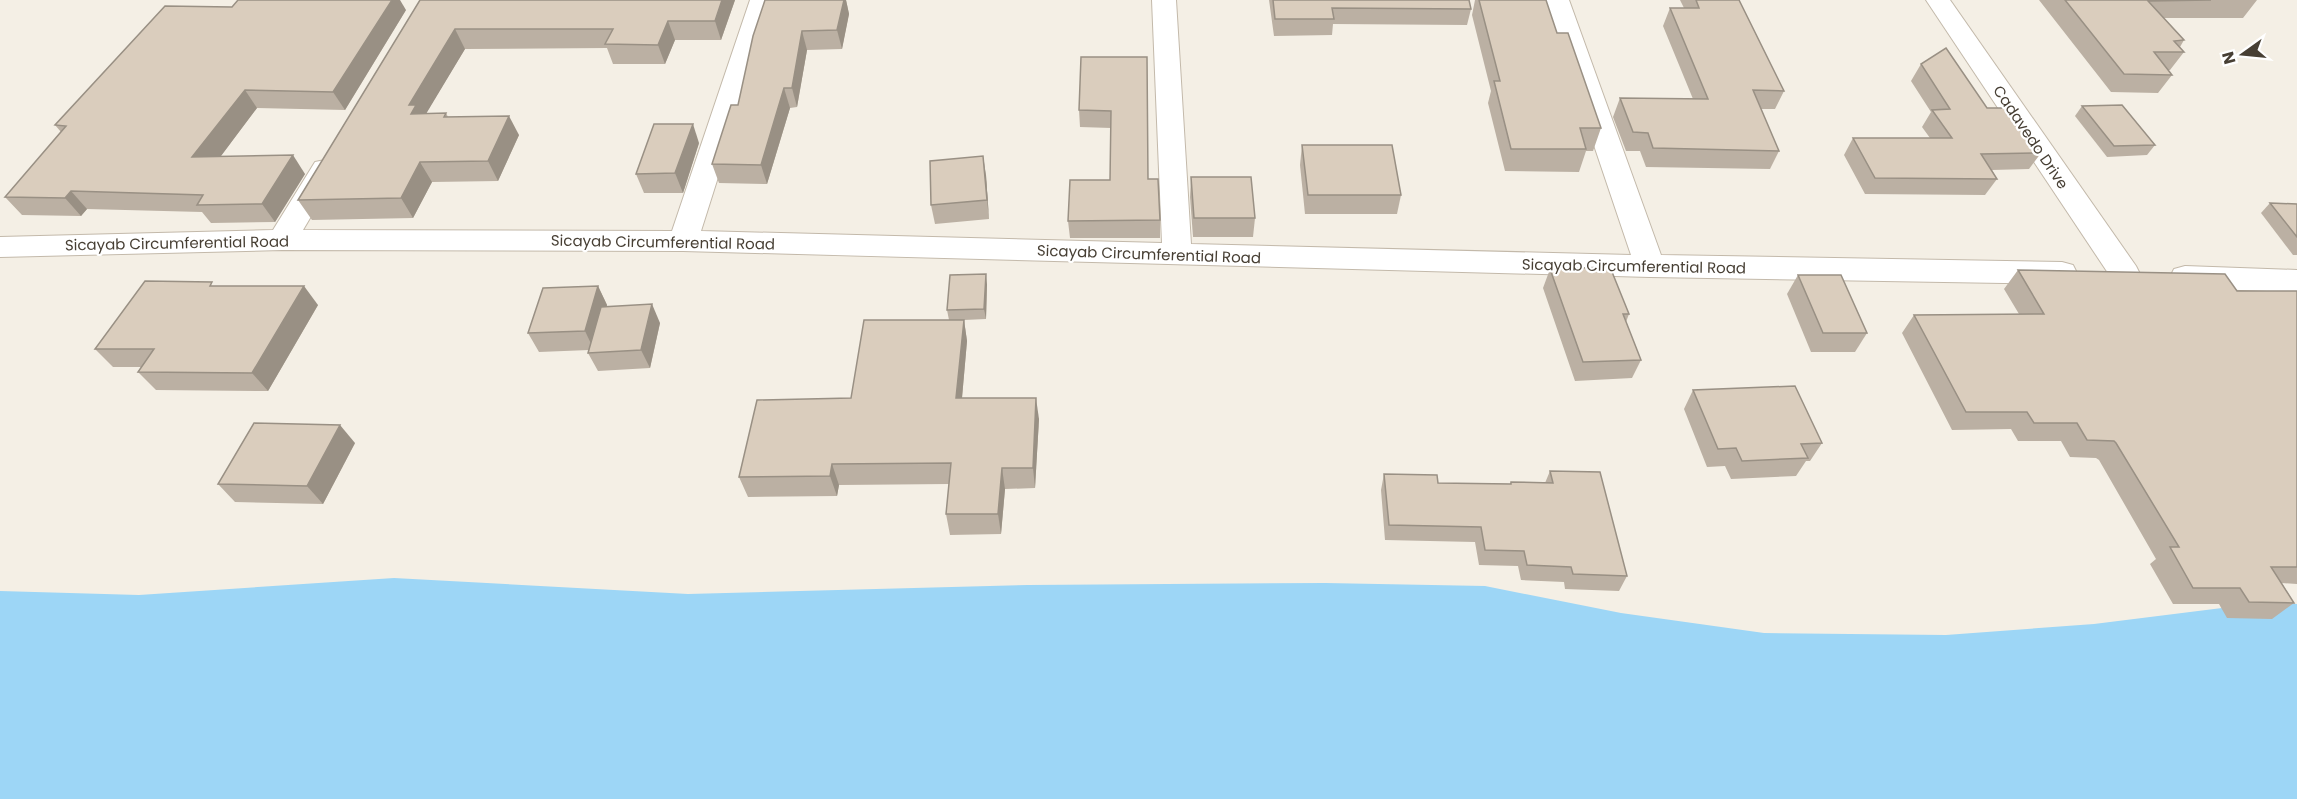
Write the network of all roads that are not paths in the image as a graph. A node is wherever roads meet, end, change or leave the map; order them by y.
1 (762, 0) edge
2 (1164, 0) edge
3 (1557, 0) edge
4 (1938, 0) edge
5 (336, 150) edge
6 (282, 240) junction
7 (683, 241) junction
8 (0, 247) edge
9 (1177, 255) junction
10 (1650, 266) junction
11 (2144, 275) junction
12 (2297, 281) edge

1 - 7 street
2 - 9 street
3 - 10 street
4 - 11 street, Cadavedo Drive
5 - 6 street
6 - 7 street, Sicayab Circumferential Road
6 - 8 street, Sicayab Circumferential Road
7 - 9 street, Sicayab Circumferential Road
9 - 10 street, Sicayab Circumferential Road
10 - 11 street, Sicayab Circumferential Road
11 - 12 street, Sicayab Circumferential Road

